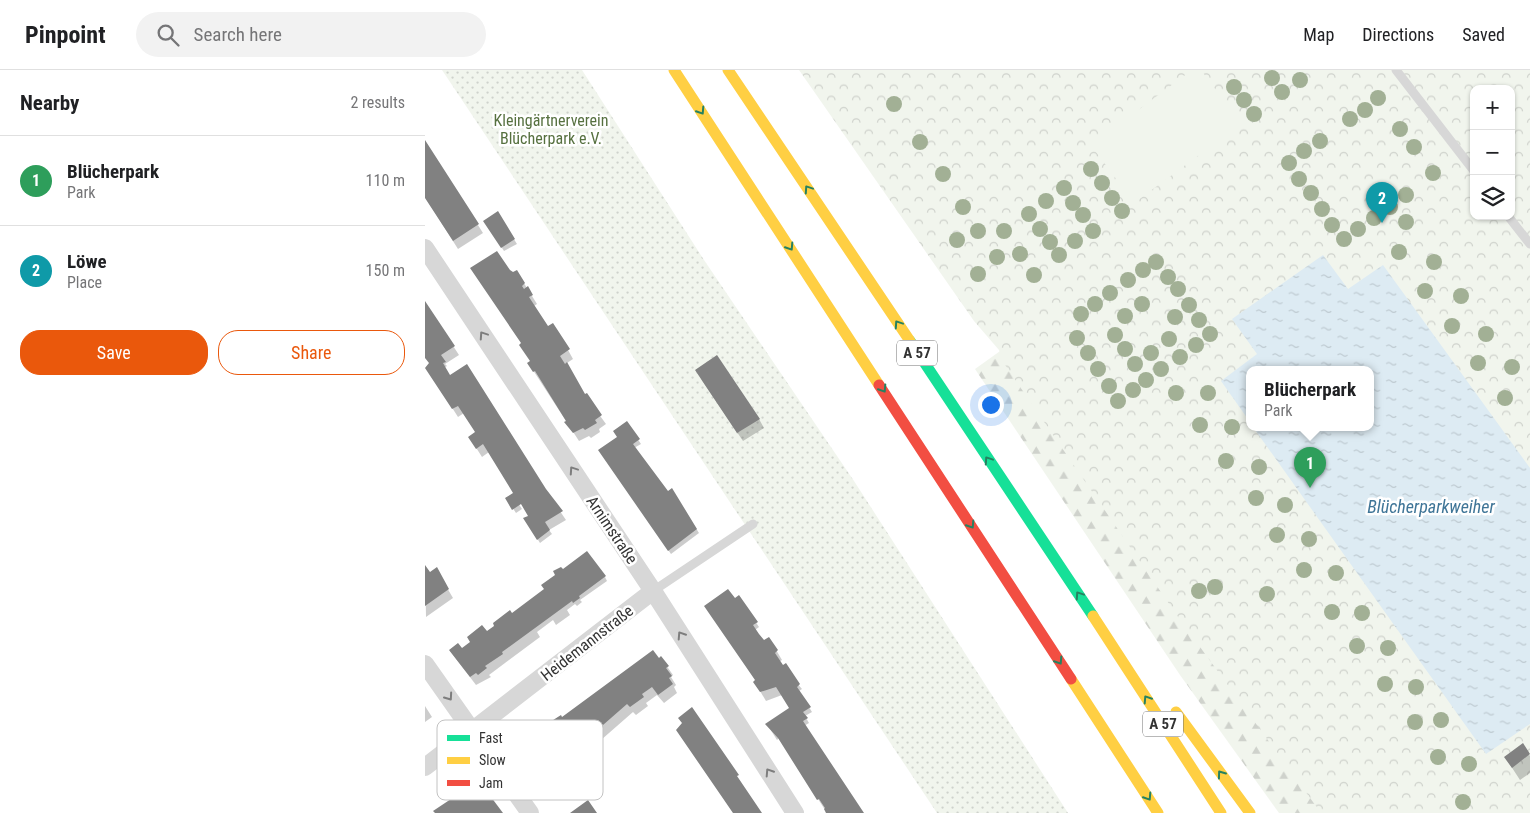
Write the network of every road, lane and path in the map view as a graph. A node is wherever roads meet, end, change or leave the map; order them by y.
1 (674, 70) edge
2 (728, 70) edge
3 (1396, 70) edge
4 (1470, 166) edge
5 (1511, 220) edge
6 (1530, 244) edge
7 (425, 248) edge
8 (753, 524) dead end
9 (653, 591) junction
10 (1106, 635) junction
11 (425, 664) edge
12 (1139, 665) dead end
13 (1169, 703) dead end
14 (464, 720) edge
15 (486, 720) edge
16 (437, 758) edge
17 (425, 767) edge
18 (521, 800) edge
19 (530, 813) edge
20 (795, 813) edge
21 (1158, 813) edge
22 (1221, 813) edge
23 (1250, 813) edge

1 -> 21 highway
10 -> 2 highway, A 57
3 - 4 lane
5 - 6 lane
9 -> 7 street, Arnimstraße
8 - 9 lane, Heidemannstraße
9 - 15 street, Heidemannstraße
20 -> 9 street, Arnimstraße
10 - 12 highway
22 -> 10 highway, A 57
11 -> 14 street
23 -> 13 highway
16 - 17 street, Heidemannstraße
18 - 19 street

